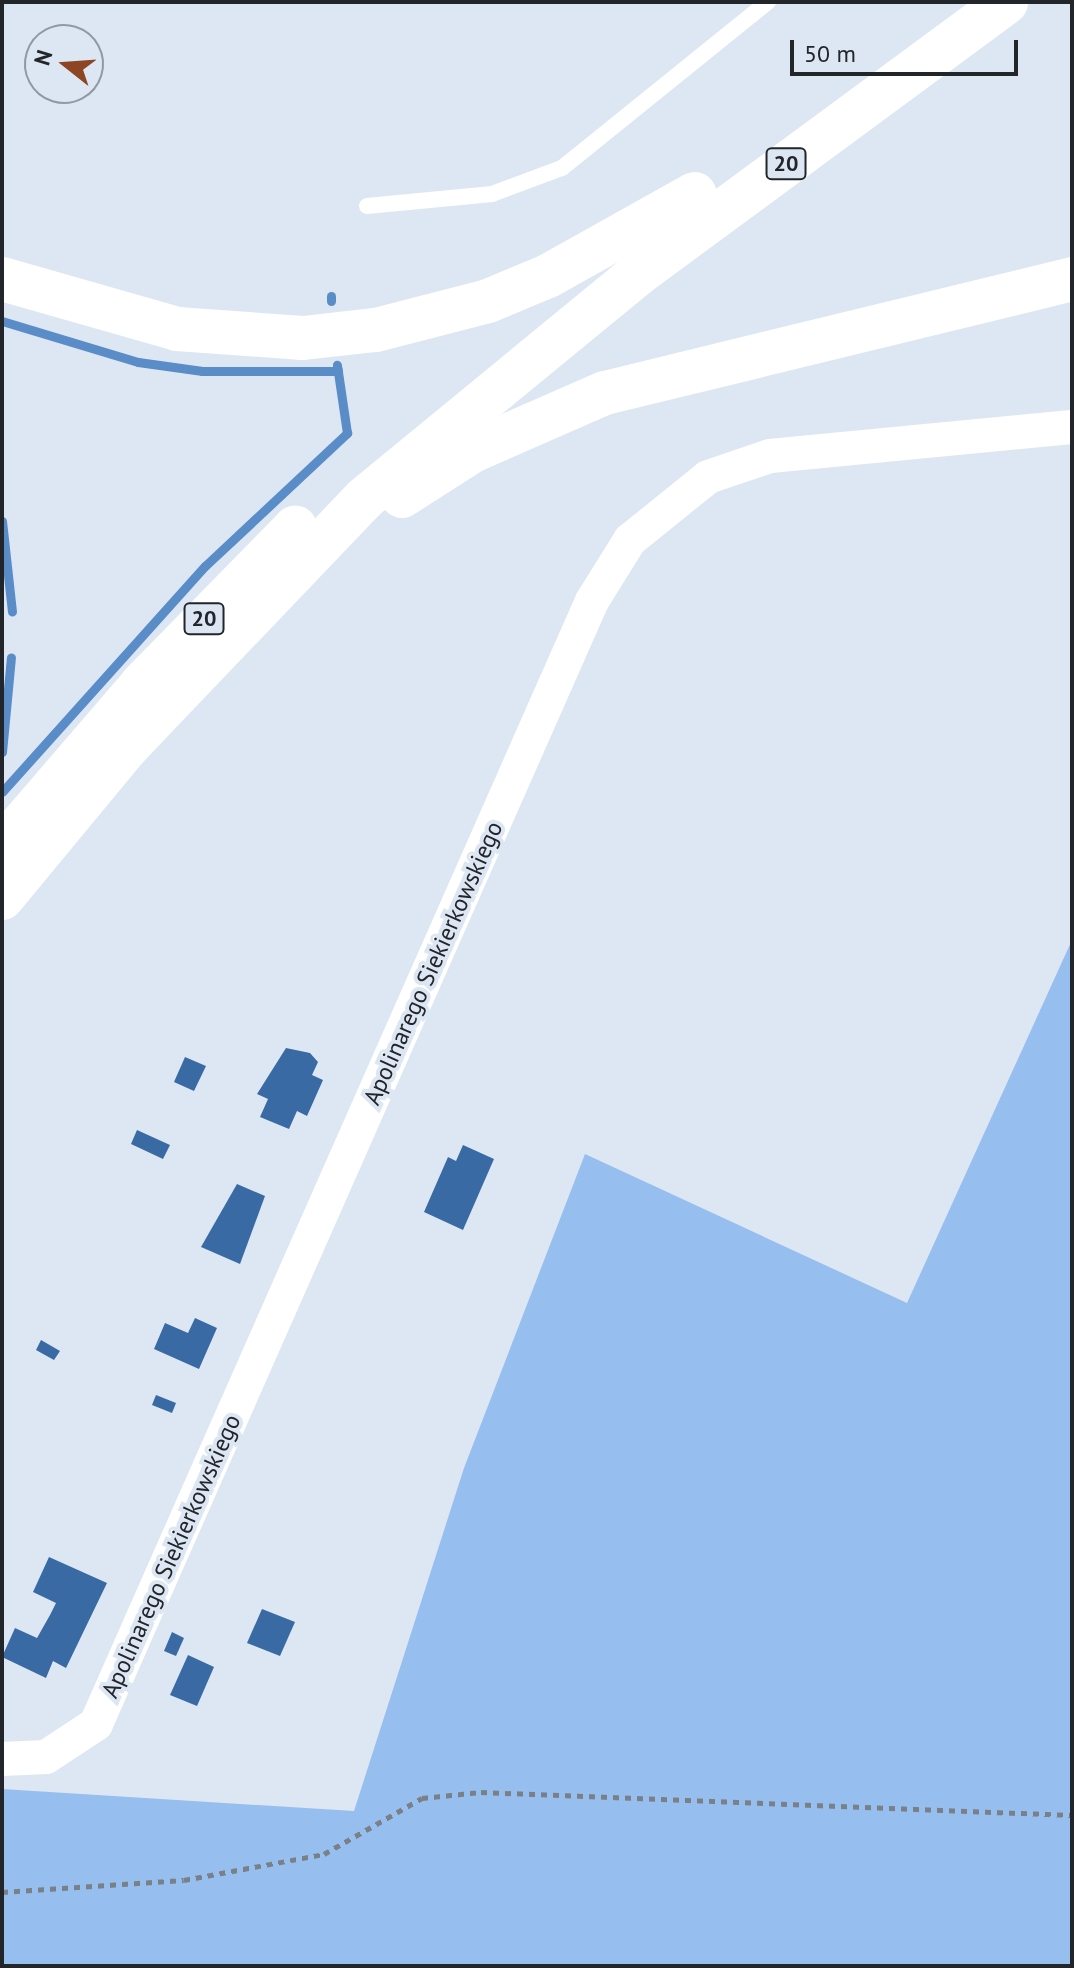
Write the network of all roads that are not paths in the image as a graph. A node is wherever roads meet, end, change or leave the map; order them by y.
1 (768, 2) edge
2 (959, 2) edge
3 (1006, 2) edge
4 (695, 194) junction
5 (367, 206) dead end
6 (2, 279) edge
7 (1072, 279) edge
8 (1072, 427) edge
9 (274, 592) junction
10 (2, 847) edge
11 (2, 898) edge
12 (2, 1759) edge

1 - 5 lane
2 - 4 main road, 20
3 - 9 main road, 20
4 - 6 main road
4 - 10 main road, 20
7 - 9 main road
8 - 12 street, Apolinarego Siekierkowskiego
9 - 11 main road, 20

